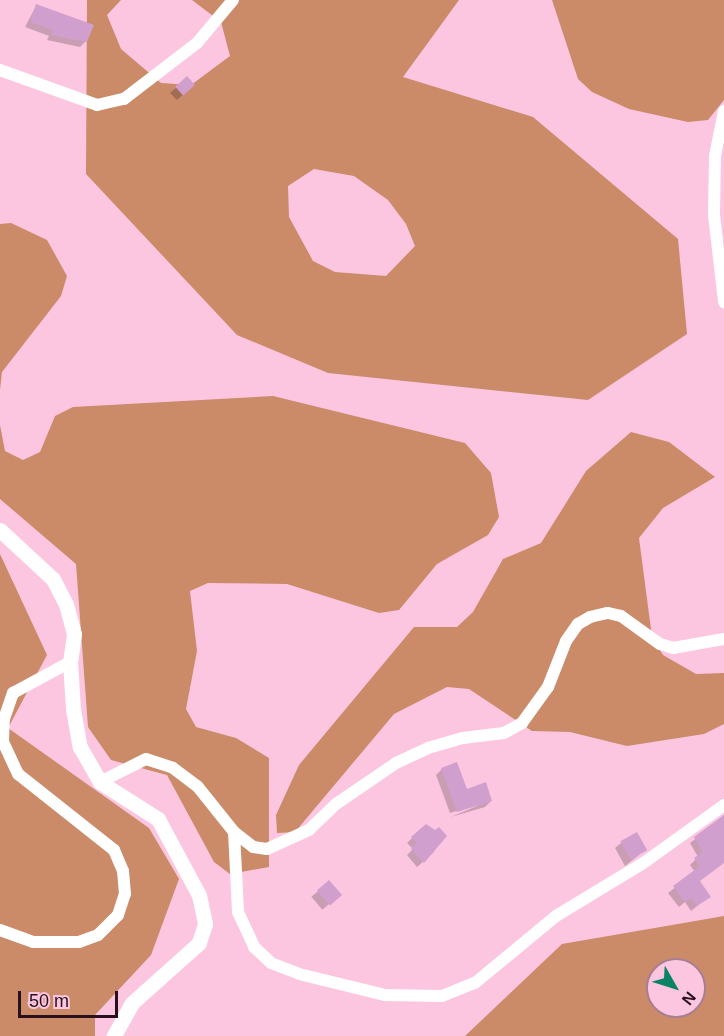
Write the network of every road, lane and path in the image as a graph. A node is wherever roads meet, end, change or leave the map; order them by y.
1 (233, 0) edge
2 (0, 70) edge
3 (724, 111) edge
4 (724, 302) edge
5 (0, 530) edge
6 (724, 639) edge
7 (70, 662) junction
8 (100, 782) junction
9 (724, 805) edge
10 (234, 832) junction
11 (0, 930) edge
12 (114, 1036) edge

1 - 2 street
3 - 4 street
5 - 7 street
6 - 10 street
7 - 8 street
7 - 11 street
8 - 10 street
8 - 12 street
9 - 10 street

